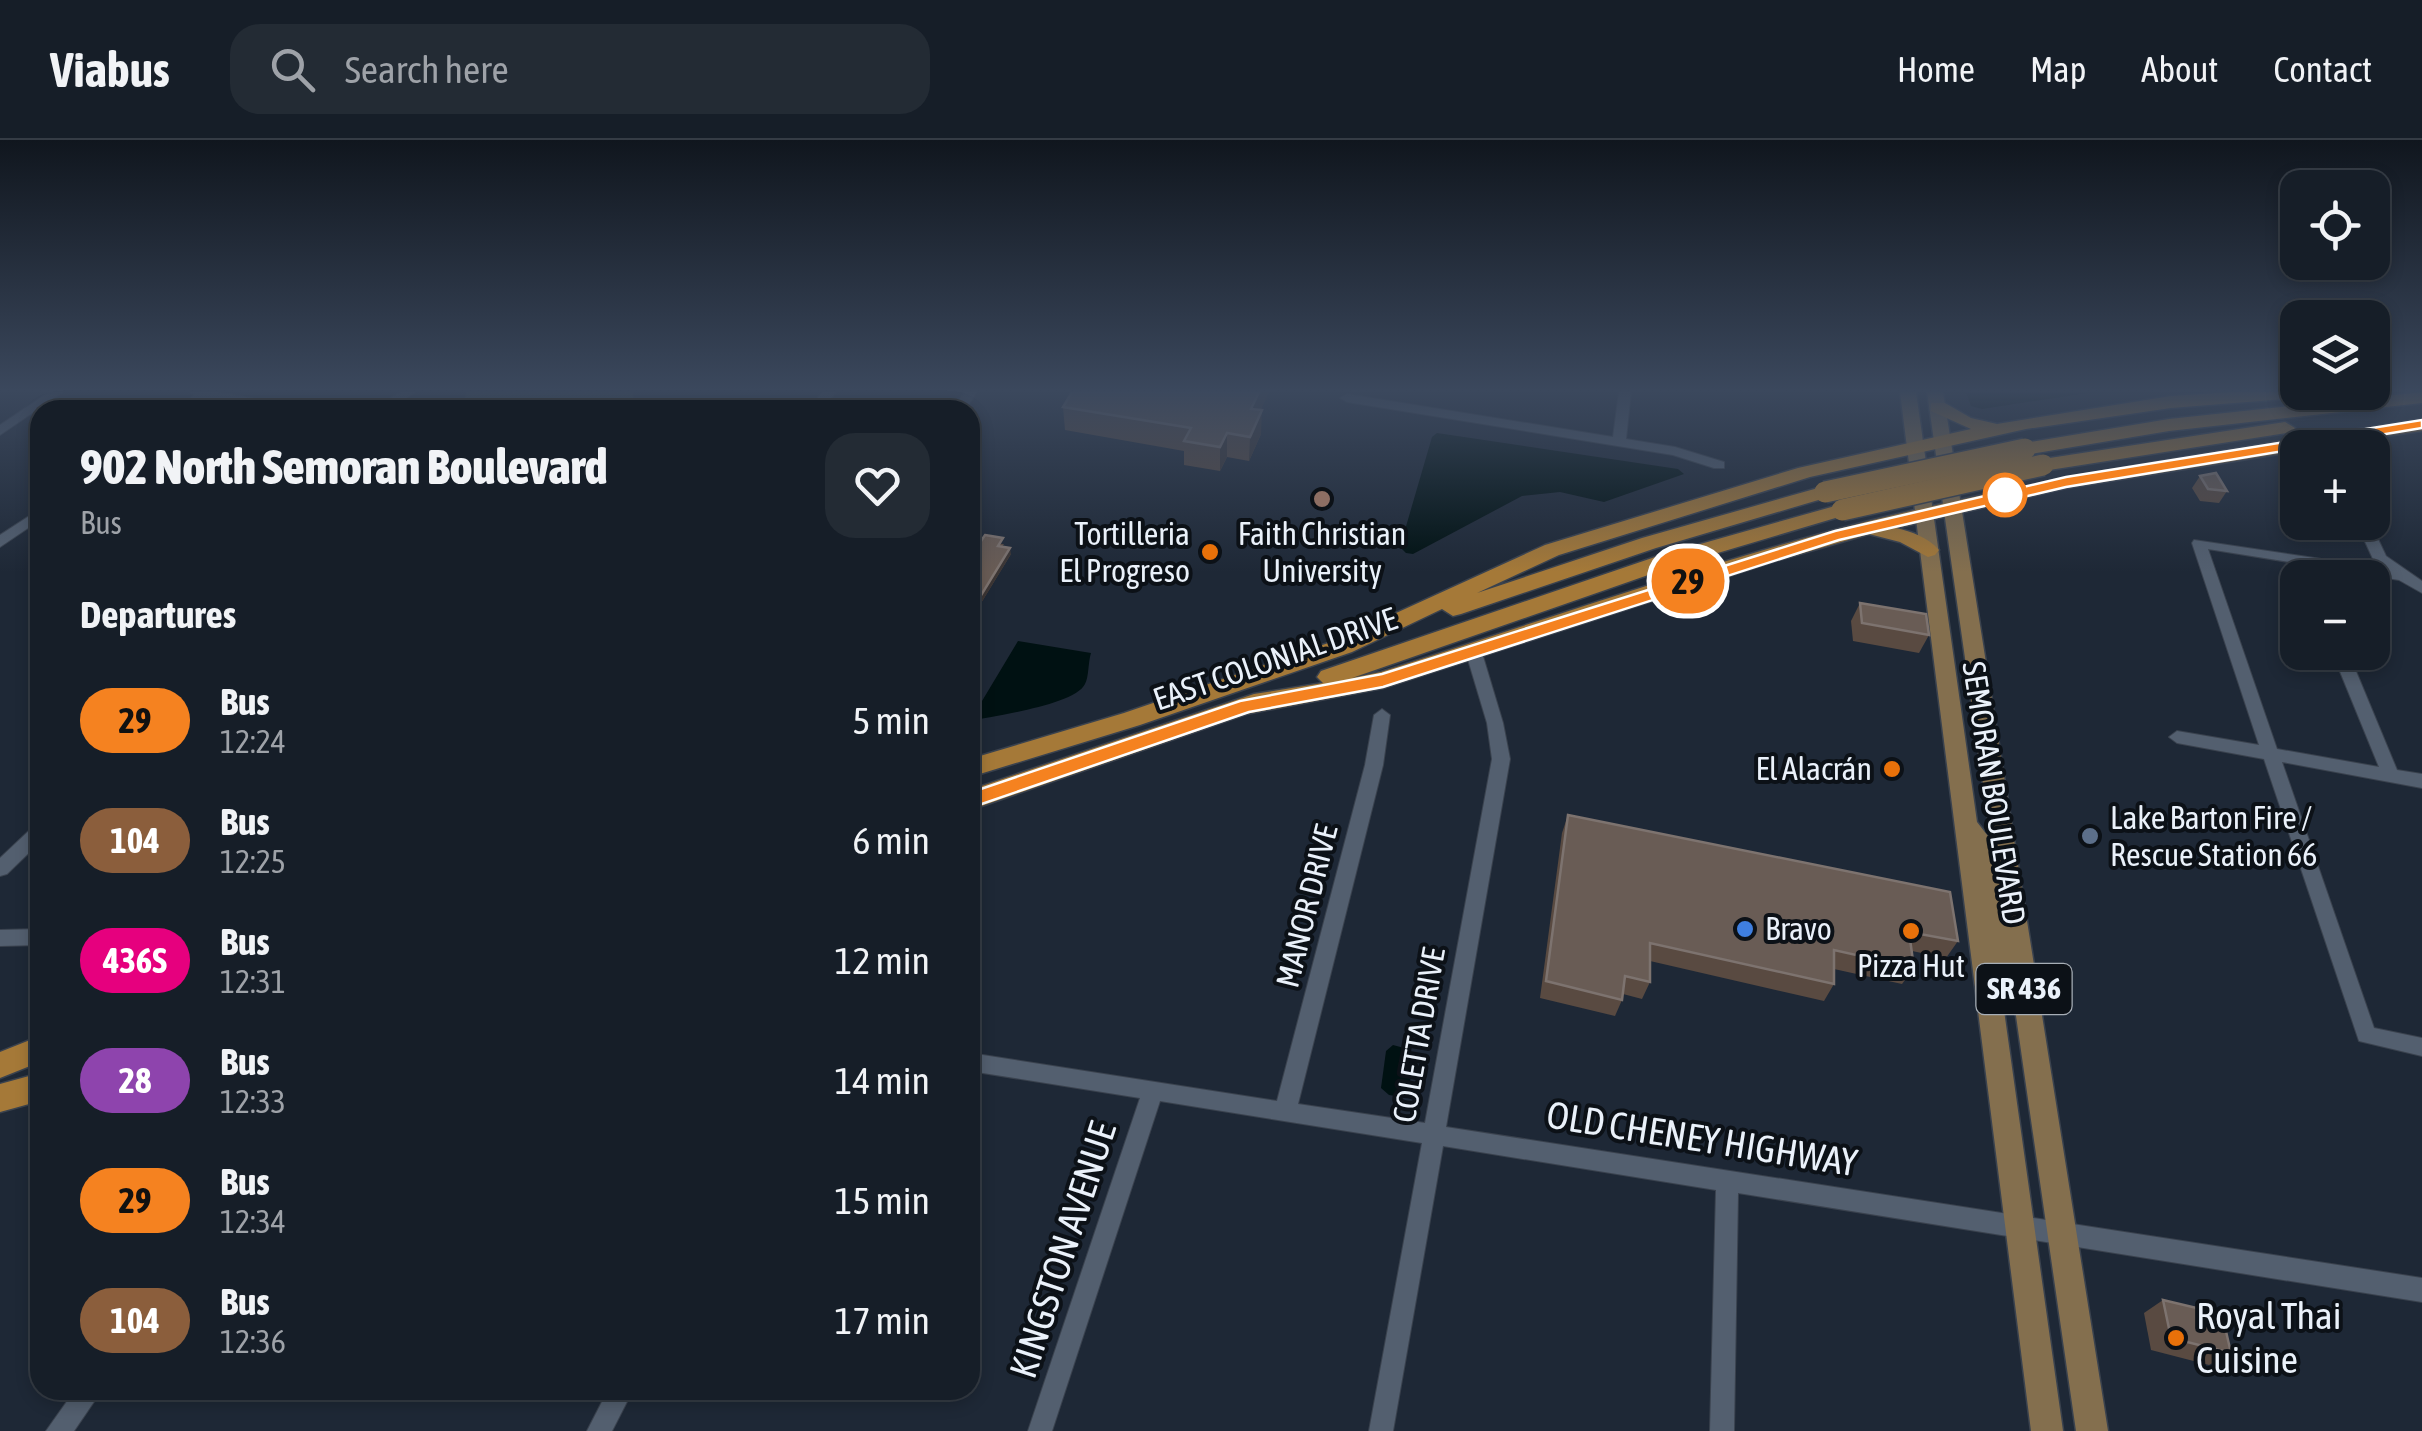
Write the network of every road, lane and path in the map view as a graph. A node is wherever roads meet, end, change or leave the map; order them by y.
1 (1677, 452) edge
2 (1929, 452) edge
3 (1934, 452) edge
4 (1968, 452) edge
5 (2001, 452) edge
6 (2010, 452) edge
7 (2125, 452) edge
8 (2270, 452) edge
9 (1931, 458) junction
10 (1835, 464) junction
11 (1720, 466) dead end
12 (1798, 474) junction
13 (2066, 482) junction
14 (1927, 487) junction
15 (2026, 490) junction
16 (1953, 508) junction
17 (1924, 515) junction
18 (30, 520) edge
19 (1866, 524) junction
20 (2372, 540) edge
21 (0, 542) edge
22 (1928, 550) junction
23 (2300, 559) joint
24 (2398, 575) junction
25 (2422, 588) edge
26 (1344, 646) junction
27 (1474, 652) junction
28 (2347, 670) edge
29 (1246, 706) junction
30 (1382, 714) dead end
31 (1132, 719) junction
32 (2177, 737) dead end
33 (1956, 744) junction
34 (2272, 754) junction
35 (980, 765) edge
36 (2391, 776) junction
37 (2422, 782) edge
38 (1012, 787) junction
39 (980, 797) edge
40 (1996, 801) junction
41 (1965, 823) junction
42 (30, 841) edge
43 (0, 868) edge
44 (30, 937) edge
45 (0, 938) edge
46 (2026, 997) junction
47 (2422, 1046) edge
48 (30, 1052) edge
49 (0, 1062) edge
50 (980, 1064) edge
51 (30, 1090) edge
52 (1153, 1092) junction
53 (0, 1098) edge
54 (1285, 1112) junction
55 (1434, 1136) junction
56 (1727, 1180) junction
57 (2022, 1224) junction
58 (2058, 1230) junction
59 (2422, 1290) edge
60 (83, 1400) edge
61 (616, 1400) edge
62 (61, 1429) edge
63 (599, 1431) edge
64 (1040, 1431) edge
65 (1382, 1431) edge
66 (1722, 1431) edge
67 (2047, 1431) edge
68 (2092, 1431) edge

1 - 11 street
2 - 9 main road, SEMORAN BOULEVARD / SR 436
3 - 9 highway
4 - 9 highway
5 - 13 highway
6 - 26 highway, EAST COLONIAL DRIVE, bridge
7 - 29 highway, EAST COLONIAL DRIVE, bridge
8 - 13 highway
9 - 10 highway
9 - 14 highway
9 - 15 highway
9 - 16 main road, SEMORAN BOULEVARD / SR 436
10 - 12 highway
10 - 14 highway
12 - 19 highway
12 - 26 highway
13 - 15 highway
14 - 16 highway
14 - 17 highway
14 - 19 highway
15 - 16 highway
16 - 17 highway
16 - 40 main road, SEMORAN BOULEVARD / SR 436
17 - 19 highway
17 - 22 main road, SEMORAN BOULEVARD / SR 436
18 - 21 street
19 - 22 highway
19 - 27 highway
20 - 24 street
22 - 33 main road, SEMORAN BOULEVARD / SR 436
23 - 24 street
23 - 34 street
24 - 25 street
26 - 31 highway, EAST COLONIAL DRIVE
27 - 29 highway
27 - 55 street, COLETTA DRIVE
28 - 36 street
29 - 38 highway, EAST COLONIAL DRIVE
30 - 54 street, MANOR DRIVE
31 - 35 highway, EAST COLONIAL DRIVE
31 - 38 highway
32 - 34 street
33 - 40 main road
33 - 41 main road, SEMORAN BOULEVARD / SR 436
34 - 36 street
34 - 47 street
36 - 37 street
38 - 39 highway, EAST COLONIAL DRIVE
40 - 46 main road, SEMORAN BOULEVARD / SR 436
41 - 46 main road
41 - 57 main road, SEMORAN BOULEVARD / SR 436
42 - 43 street
44 - 45 street
46 - 58 main road, SEMORAN BOULEVARD / SR 436
48 - 49 highway
50 - 52 street, OLD CHENEY HIGHWAY
51 - 53 highway
52 - 54 street, OLD CHENEY HIGHWAY
52 - 64 street, KINGSTON AVENUE
54 - 55 street, OLD CHENEY HIGHWAY
55 - 56 street, OLD CHENEY HIGHWAY
55 - 65 street, COLETTA DRIVE
56 - 57 street, OLD CHENEY HIGHWAY
56 - 66 street
57 - 58 street, OLD CHENEY HIGHWAY
57 - 67 main road, SEMORAN BOULEVARD / SR 436
58 - 59 street, OLD CHENEY HIGHWAY
58 - 68 main road, SEMORAN BOULEVARD / SR 436
60 - 62 street
61 - 63 street

